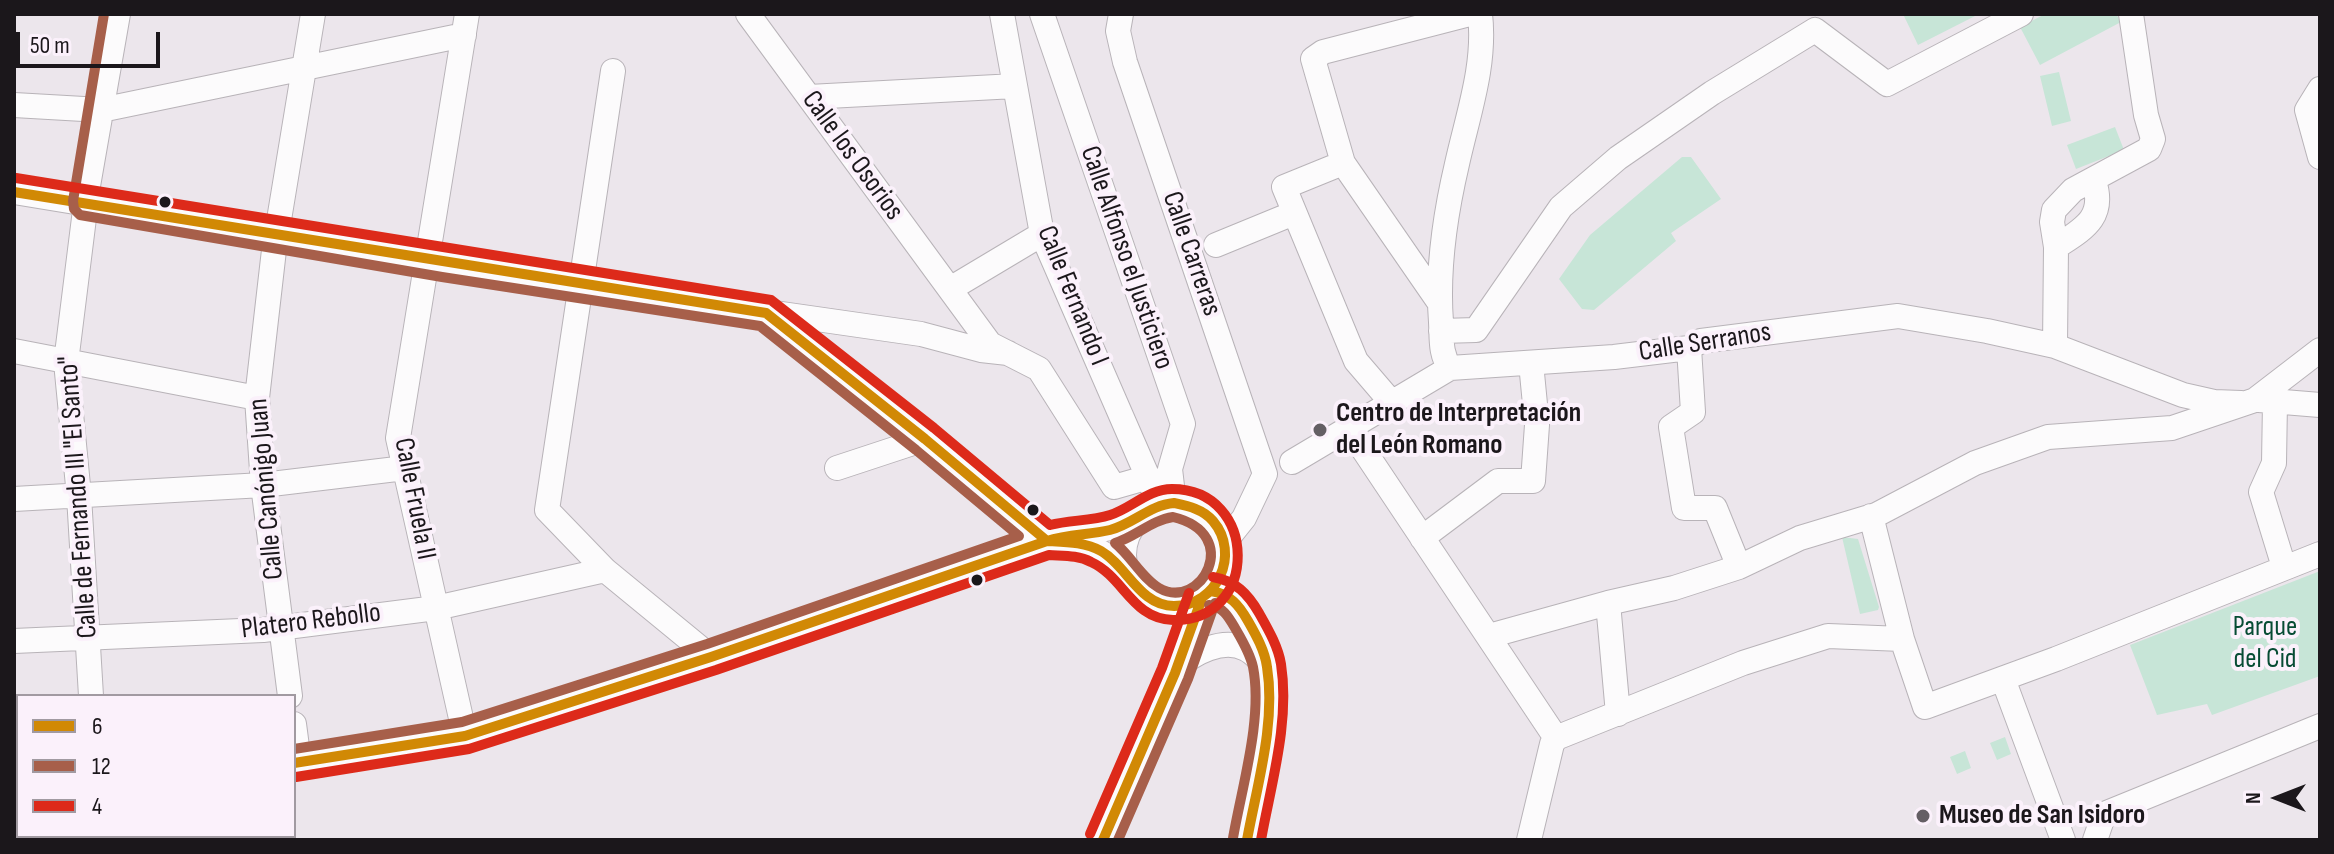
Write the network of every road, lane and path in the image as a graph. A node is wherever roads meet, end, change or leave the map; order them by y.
1 (118, 14) edge
2 (313, 14) edge
3 (748, 14) edge
4 (1002, 14) edge
5 (1042, 14) edge
6 (1121, 14) edge
7 (1470, 14) edge
8 (1480, 14) edge
9 (2021, 14) edge
10 (2131, 14) edge
11 (466, 24) edge
12 (306, 68) junction
13 (613, 71) dead end
14 (1015, 86) junction
15 (2320, 89) edge
16 (809, 97) junction
17 (14, 105) edge
18 (101, 110) junction
19 (2320, 157) edge
20 (1343, 163) junction
21 (2094, 181) junction
22 (14, 192) edge
23 (87, 203) junction
24 (1294, 213) junction
25 (277, 234) junction
26 (1042, 234) junction
27 (1216, 245) dead end
28 (2056, 247) junction
29 (427, 260) junction
30 (580, 285) junction
31 (953, 293) junction
32 (766, 313) junction
33 (1440, 318) junction
34 (921, 334) junction
35 (2055, 346) junction
36 (1689, 348) junction
37 (2320, 350) edge
38 (14, 351) edge
39 (1012, 355) junction
40 (66, 362) junction
41 (1531, 363) junction
42 (1450, 368) junction
43 (257, 398) junction
44 (2257, 402) junction
45 (1392, 403) junction
46 (2320, 405) edge
47 (1349, 428) junction
48 (925, 439) junction
49 (1318, 446) junction
50 (1363, 449) junction
51 (405, 468) junction
52 (837, 468) dead end
53 (1149, 477) junction
54 (1260, 483) junction
55 (263, 485) junction
56 (79, 496) junction
57 (14, 499) edge
58 (1167, 504) junction
59 (1206, 515) junction
60 (1871, 516) junction
61 (1136, 521) junction
62 (1422, 538) junction
63 (1047, 541) junction
64 (1224, 543) junction
65 (2320, 554) edge
66 (1739, 567) junction
67 (2284, 567) junction
68 (605, 570) junction
69 (1127, 572) junction
70 (1200, 593) junction
71 (1608, 603) junction
72 (1165, 605) junction
73 (436, 608) junction
74 (280, 627) junction
75 (1484, 630) junction
76 (88, 637) junction
77 (1902, 639) junction
78 (14, 641) edge
79 (711, 657) junction
80 (1267, 666) junction
81 (1176, 669) junction
82 (2003, 679) junction
83 (91, 694) edge
84 (290, 694) edge
85 (1618, 714) junction
86 (2320, 726) edge
87 (465, 736) junction
88 (1554, 741) junction
89 (296, 763) edge
90 (1103, 840) edge
91 (1247, 840) edge
92 (1529, 840) edge
93 (2063, 840) edge
94 (2095, 840) edge

1 - 18 street, Calle de Fernando III "El Santo"
2 - 12 street, Calle Canónigo Juan
3 - 16 street, Calle los Osorios
4 - 14 street, Calle Fernando I
5 - 58 street, Calle Alfonso el Justiciero
6 - 54 street, Calle Carreras
7 - 20 street
8 - 33 street
9 - 33 street
10 - 21 street
11 - 12 street
11 - 29 street, Calle Fruela II
12 - 18 street
12 - 25 street, Calle Canónigo Juan
13 - 30 street
14 - 16 street
14 - 26 street, Calle Fernando I
15 - 19 street
16 - 31 street, Calle los Osorios
17 - 18 street
18 - 23 street, Calle de Fernando III "El Santo"
20 - 24 street
20 - 33 street
21 - 28 street
21 - 28 street
22 - 23 street
23 - 25 street
23 - 40 street, Calle de Fernando III "El Santo"
24 - 27 street
24 - 45 street
25 - 29 street
25 - 43 street, Calle Canónigo Juan
26 - 31 street
26 - 53 street, Calle Fernando I
28 - 35 street
29 - 30 street
29 - 51 street, Calle Fruela II
30 - 32 street
30 - 68 street
31 - 34 street
31 - 39 street, Calle los Osorios
32 - 34 street
32 - 48 street
33 - 42 street
34 - 39 street
35 - 36 street, Calle Serranos
35 - 44 street, Calle Serranos
36 - 41 street, Calle Serranos
36 - 66 street
37 - 44 street
38 - 40 street
39 - 53 street, Calle los Osorios
40 - 43 street
40 - 56 street, Calle de Fernando III "El Santo"
41 - 42 street, Calle Serranos
41 - 62 street
42 - 45 street, Calle Serranos
43 - 55 street, Calle Canónigo Juan
44 - 46 street, Calle Serranos
44 - 60 street
44 - 67 street
45 - 47 street, Calle Serranos
47 - 49 street, Calle Serranos
47 - 50 street
48 - 52 street
48 - 63 street
49 - 50 street
49 - 54 street, Calle Serranos
50 - 62 street
51 - 55 street
51 - 73 street, Calle Fruela II
53 - 58 street, Calle Fernando I
54 - 59 street, Calle Serranos
54 - 64 street
55 - 56 street
55 - 74 street, Calle Canónigo Juan
56 - 57 street
56 - 76 street, Calle de Fernando III "El Santo"
58 - 59 street
58 - 61 street
59 - 64 street
60 - 66 street
60 - 77 street
61 - 63 street
61 - 69 street
62 - 75 street
63 - 69 street
63 - 79 street
64 - 70 street
65 - 67 street
66 - 71 street
67 - 82 street
68 - 73 street, Platero Rebollo
68 - 79 street
69 - 72 street
70 - 72 street
70 - 80 street
70 - 81 street
71 - 75 street
71 - 85 street
72 - 81 street
73 - 74 street, Platero Rebollo
73 - 87 street, Calle Fruela II
74 - 76 street, Platero Rebollo
74 - 84 street, Calle Canónigo Juan
75 - 88 street
76 - 78 street, Platero Rebollo
76 - 83 street, Calle de Fernando III "El Santo"
77 - 82 street
77 - 85 street
79 - 87 street
80 - 81 street
80 - 91 street
81 - 90 street
82 - 93 street
85 - 88 street
86 - 94 street
87 - 89 street
88 - 92 street

